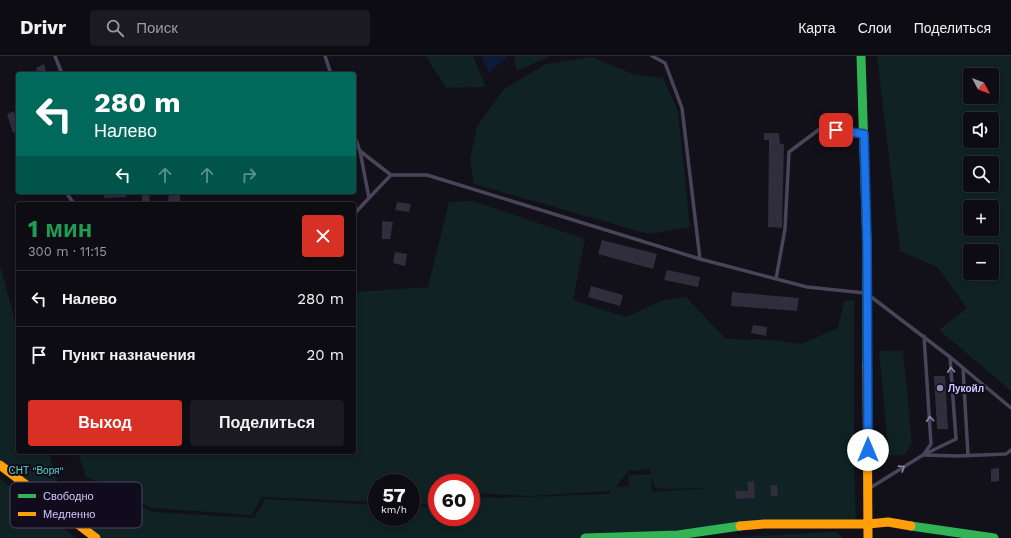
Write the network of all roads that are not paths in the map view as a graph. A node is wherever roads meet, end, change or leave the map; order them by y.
1 (55, 56) edge
2 (325, 56) edge
3 (652, 56) edge
4 (861, 56) edge
5 (61, 72) edge
6 (330, 72) edge
7 (864, 134) junction
8 (356, 140) edge
9 (360, 151) junction
10 (392, 174) junction
11 (369, 198) junction
12 (356, 212) edge
13 (700, 259) junction
14 (776, 279) junction
15 (867, 294) junction
16 (924, 336) junction
17 (950, 357) junction
18 (963, 368) junction
19 (1011, 408) edge
20 (1011, 450) edge
21 (923, 455) junction
22 (968, 456) junction
23 (0, 465) edge
24 (22, 482) edge
25 (869, 489) junction
26 (869, 524) junction
27 (83, 528) edge
28 (96, 538) edge
29 (585, 538) edge
30 (868, 538) edge
31 (994, 538) edge

1 - 5 lane
2 - 6 lane
3 - 13 lane
4 - 7 street
7 - 14 lane
7 - 15 street
8 - 9 lane
9 - 10 lane
9 - 11 lane
10 - 11 lane
10 - 13 lane
11 - 12 lane
13 - 14 lane
14 - 15 lane
15 - 16 lane
15 - 25 street
16 - 17 lane
21 -> 16 lane
17 - 18 lane
21 -> 17 lane
18 - 19 lane
18 - 22 lane
20 - 22 lane
21 - 22 lane
25 -> 21 lane
23 - 24 street
25 - 26 street
26 - 29 street
26 - 30 street
26 - 31 street
27 - 28 street

